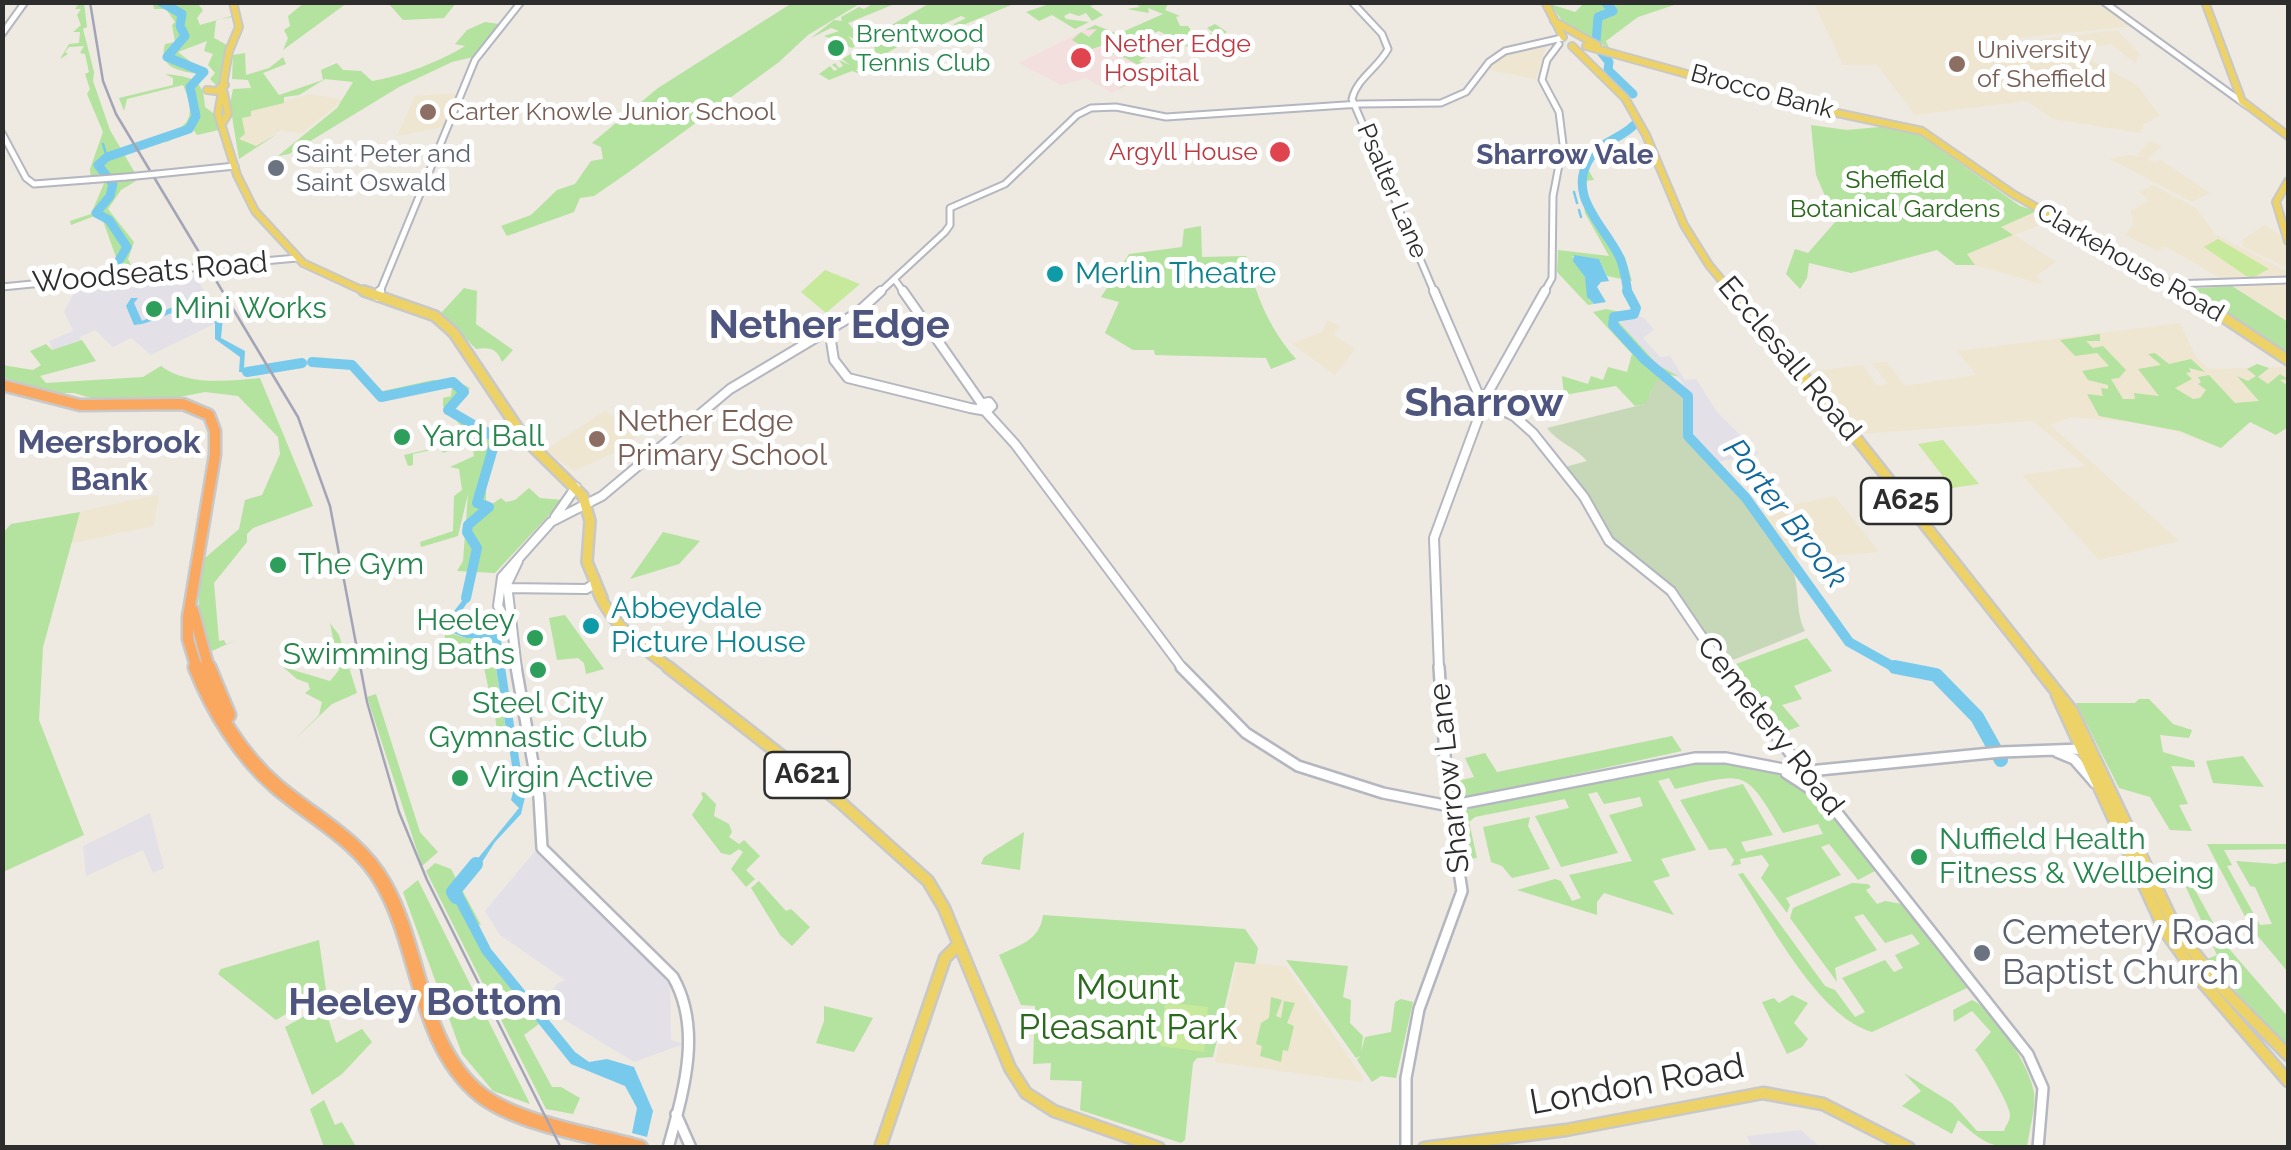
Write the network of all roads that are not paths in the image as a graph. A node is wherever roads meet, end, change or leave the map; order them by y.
1 (25, 2) edge
2 (232, 2) edge
3 (521, 2) edge
4 (1352, 2) edge
5 (1545, 2) edge
6 (2104, 2) edge
7 (2204, 2) edge
8 (1554, 21) junction
9 (1572, 32) junction
10 (2, 34) edge
11 (1561, 40) junction
12 (1587, 48) junction
13 (207, 90) dead end
14 (2244, 103) junction
15 (224, 104) junction
16 (1354, 104) junction
17 (1922, 131) joint
18 (2, 133) edge
19 (2288, 136) edge
20 (235, 166) junction
21 (2288, 181) edge
22 (2288, 240) edge
23 (297, 258) junction
24 (895, 280) junction
25 (2288, 280) edge
26 (2173, 284) junction
27 (2, 286) edge
28 (374, 296) junction
29 (829, 328) junction
30 (2288, 360) edge
31 (2, 385) edge
32 (1484, 402) junction
33 (985, 406) junction
34 (576, 487) junction
35 (587, 503) junction
36 (549, 524) junction
37 (595, 582) junction
38 (504, 584) junction
39 (529, 591) junction
40 (508, 606) junction
41 (508, 625) junction
42 (2056, 693) junction
43 (2080, 748) junction
44 (2054, 750) junction
45 (2094, 755) junction
46 (1780, 768) junction
47 (1804, 772) junction
48 (2098, 787) junction
49 (1825, 798) junction
50 (1449, 806) junction
51 (2174, 935) junction
52 (959, 944) junction
53 (2288, 1055) edge
54 (2288, 1081) edge
55 (676, 1114) junction
56 (633, 1146) edge
57 (668, 1148) edge
58 (691, 1148) edge
59 (880, 1148) edge
60 (1159, 1148) edge
61 (1406, 1148) edge
62 (1424, 1148) edge
63 (1909, 1148) edge
64 (2038, 1148) edge

1 - 10 street
2 - 15 main road
3 - 28 street
4 - 16 street, Psalter Lane
5 - 8 main road, A625
6 - 14 street
7 - 14 main road
8 - 9 main road, A625
8 - 11 main road, A625
9 - 11 main road
9 - 12 main road, A625
11 - 12 main road, Ecclesall Road / A625
11 - 16 street
11 - 32 street, Sharrow Lane
12 - 17 main road, Brocco Bank
12 - 42 main road, Ecclesall Road / A625
13 - 15 main road
14 - 19 main road
15 - 20 main road
16 - 24 street
16 - 32 street, Psalter Lane
17 - 26 main road, Clarkehouse Road
18 - 20 street, bridge
20 - 23 main road
21 - 22 main road
23 - 27 street, Woodseats Road, bridge
23 - 28 main road
24 - 29 street
24 - 33 street
25 - 26 street
26 - 30 main road, Clarkehouse Road
28 - 34 main road
29 - 33 street
29 - 35 street
31 - 56 highway
32 - 47 street, Cemetery Road
32 - 50 street, Sharrow Lane
33 - 50 street
34 - 35 main road
34 - 36 street
35 - 36 street
35 - 37 main road
36 - 38 street
37 - 39 street
37 - 52 main road, A621
38 - 39 street
38 - 40 street
38 - 41 street
39 - 40 street
40 - 41 street
41 - 55 street
42 - 43 main road, Ecclesall Road / A625
42 - 45 main road, Ecclesall Road / A625
43 - 44 street
43 - 45 street
43 - 48 main road, Ecclesall Road / A625
44 - 47 street
44 - 48 street, Ecclesall Road
45 - 51 main road, Ecclesall Road / A625
46 - 47 street
46 - 49 street
46 - 50 street
47 - 49 street, Cemetery Road
48 - 51 main road, Ecclesall Road / A625
49 - 64 street, Cemetery Road
50 - 61 street, Sharrow Lane
51 - 53 main road, A625
51 - 54 main road, A625
52 - 59 main road
52 - 60 main road
55 - 57 street
55 - 58 street
62 - 63 main road, London Road

